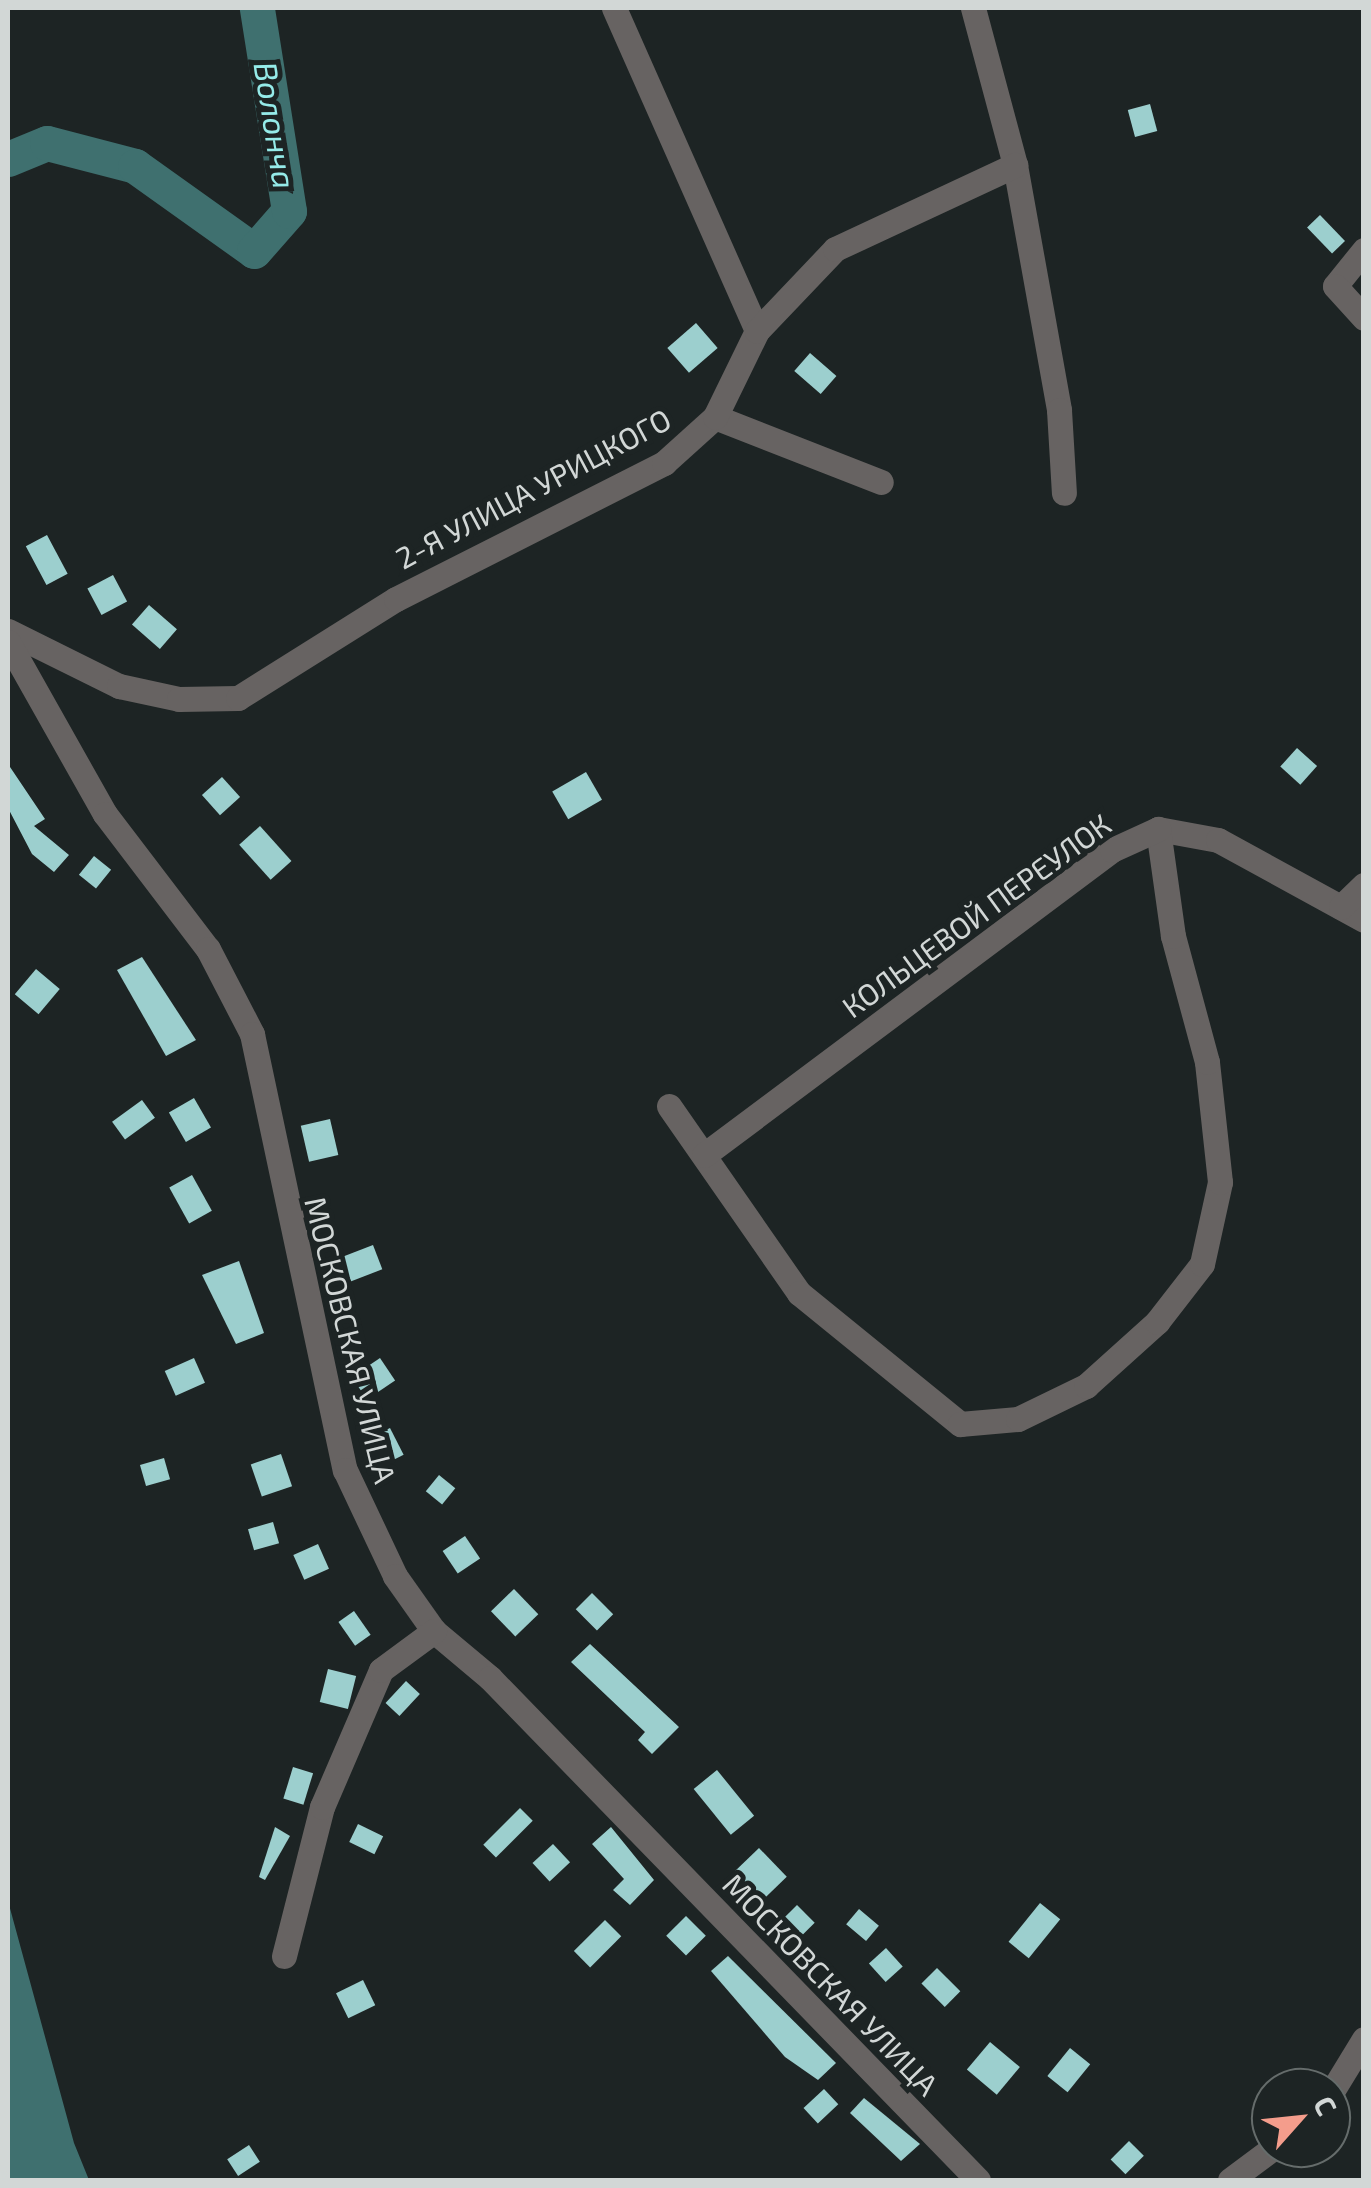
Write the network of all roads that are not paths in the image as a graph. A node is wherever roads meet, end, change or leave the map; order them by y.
1 (614, 8) edge
2 (973, 8) edge
3 (1014, 165) junction
4 (1364, 250) edge
5 (1364, 318) edge
6 (756, 331) junction
7 (715, 417) junction
8 (880, 482) dead end
9 (1064, 493) dead end
10 (8, 631) edge
11 (8, 642) edge
12 (1158, 829) junction
13 (1364, 885) edge
14 (1352, 914) edge
15 (669, 1106) dead end
16 (704, 1154) junction
17 (434, 1630) junction
18 (284, 1956) dead end
19 (1364, 2040) edge
20 (1347, 2068) edge
21 (1251, 2164) edge
22 (978, 2180) edge
23 (1230, 2180) edge

1 - 6 street
2 - 3 street
3 - 6 street, 2-Я УЛИЦА УРИЦКОГО
3 - 9 street
4 - 5 street
6 - 7 street, 2-Я УЛИЦА УРИЦКОГО
7 - 8 street
7 - 10 street, 2-Я УЛИЦА УРИЦКОГО
11 - 17 street, МОСКОВСКАЯ УЛИЦА
12 - 14 street
12 - 16 street, КОЛЬЦЕВОЙ ПЕРЕУЛОК
12 - 16 street, КОЛЬЦЕВОЙ ПЕРЕУЛОК
13 - 14 street
15 - 16 street, КОЛЬЦЕВОЙ ПЕРЕУЛОК
17 - 18 street
17 - 22 street, МОСКОВСКАЯ УЛИЦА
19 - 20 street
21 - 23 street

